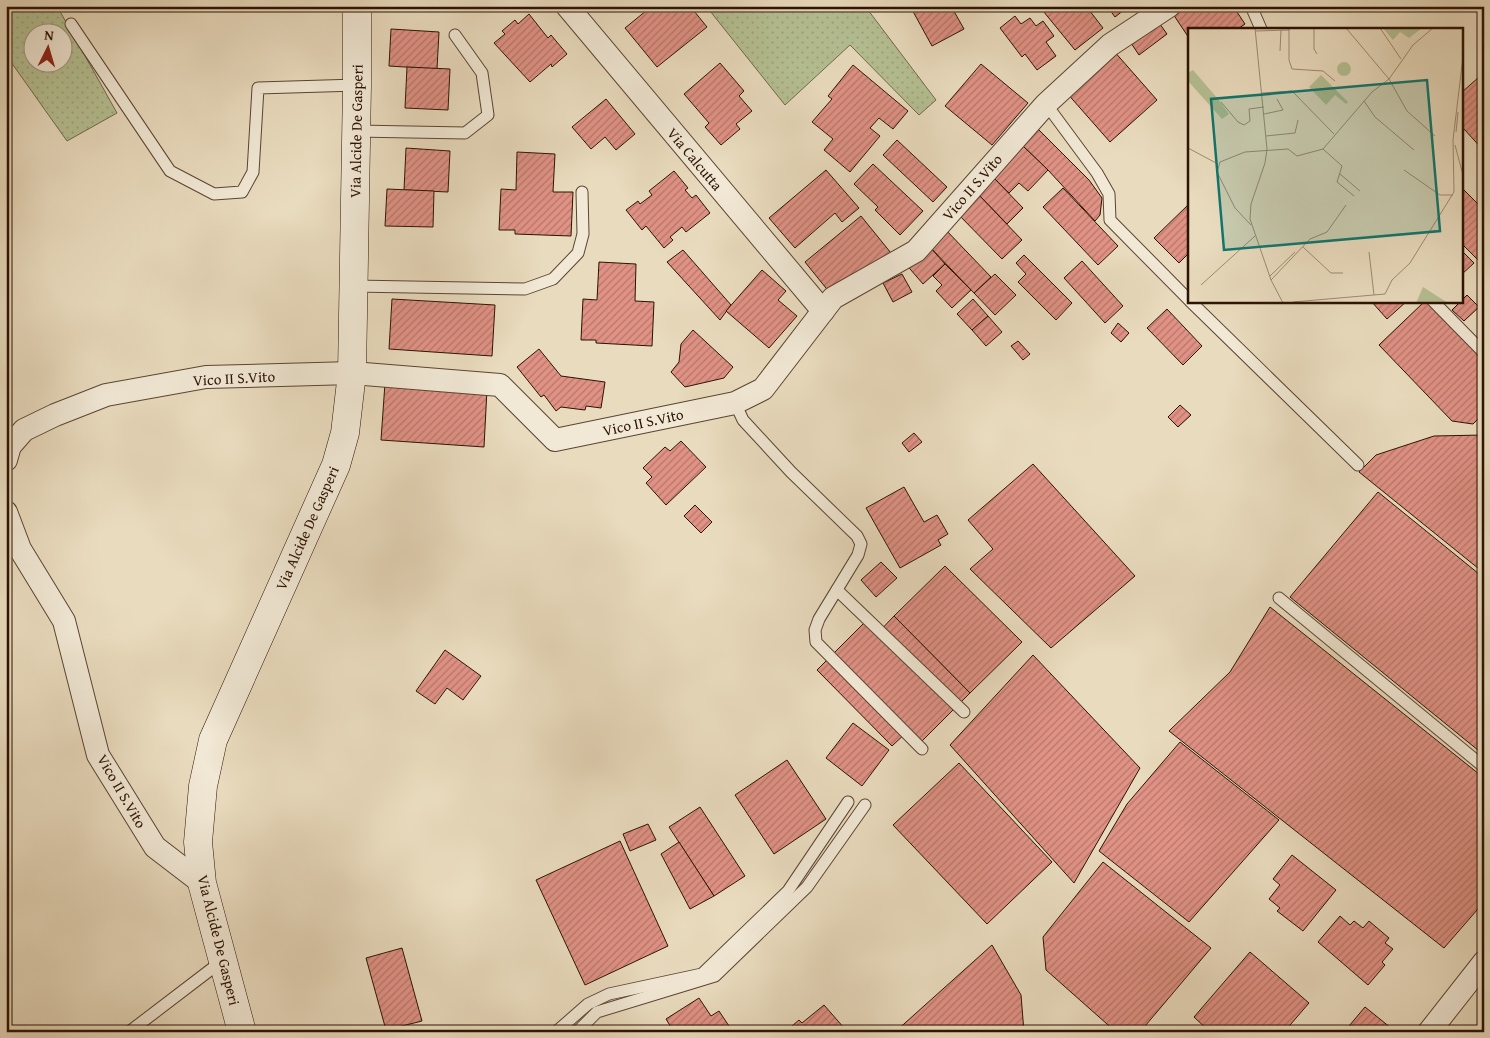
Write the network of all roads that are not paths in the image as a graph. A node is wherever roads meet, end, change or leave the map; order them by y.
1 (357, 6) edge
2 (567, 6) edge
3 (1169, 6) edge
4 (1251, 6) edge
5 (72, 25) edge
6 (1262, 28) edge
7 (454, 35) dead end
8 (357, 85) junction
9 (1046, 104) junction
10 (356, 130) junction
11 (582, 192) dead end
12 (354, 286) junction
13 (1188, 300) edge
14 (1190, 302) edge
15 (1434, 302) edge
16 (823, 312) junction
17 (1484, 353) edge
18 (352, 373) junction
19 (735, 403) junction
20 (8, 450) edge
21 (1358, 465) dead end
22 (6, 512) edge
23 (837, 590) junction
24 (1279, 598) dead end
25 (964, 712) dead end
26 (922, 749) dead end
27 (1484, 767) edge
28 (848, 802) dead end
29 (865, 805) dead end
30 (202, 884) junction
31 (224, 960) junction
32 (1484, 962) edge
33 (129, 1032) edge
34 (242, 1032) edge
35 (556, 1032) edge
36 (577, 1032) edge
37 (1429, 1032) edge

1 - 8 street, Via Alcide De Gasperi
2 - 16 street, Via Calcutta
3 - 9 street, Vico II S.Vito
4 - 6 lane
5 - 8 lane
7 - 10 lane
8 - 10 street, Via Alcide De Gasperi
9 - 13 lane
9 - 16 street, Vico II S.Vito
10 - 12 street, Via Alcide De Gasperi
11 - 12 lane
12 - 18 street, Via Alcide De Gasperi
14 - 21 lane
15 - 17 lane
16 - 19 street, Vico II S.Vito
18 - 19 street, Vico II S.Vito
18 - 20 street, Vico II S.Vito
18 - 30 street, Via Alcide De Gasperi
19 - 23 lane
22 - 30 street, Vico II S.Vito
23 - 25 lane
23 - 26 lane
24 - 27 lane
28 - 35 lane
29 - 36 lane
30 - 31 street, Via Alcide De Gasperi
31 - 33 lane
31 - 34 street, Via Alcide De Gasperi
32 - 37 street

